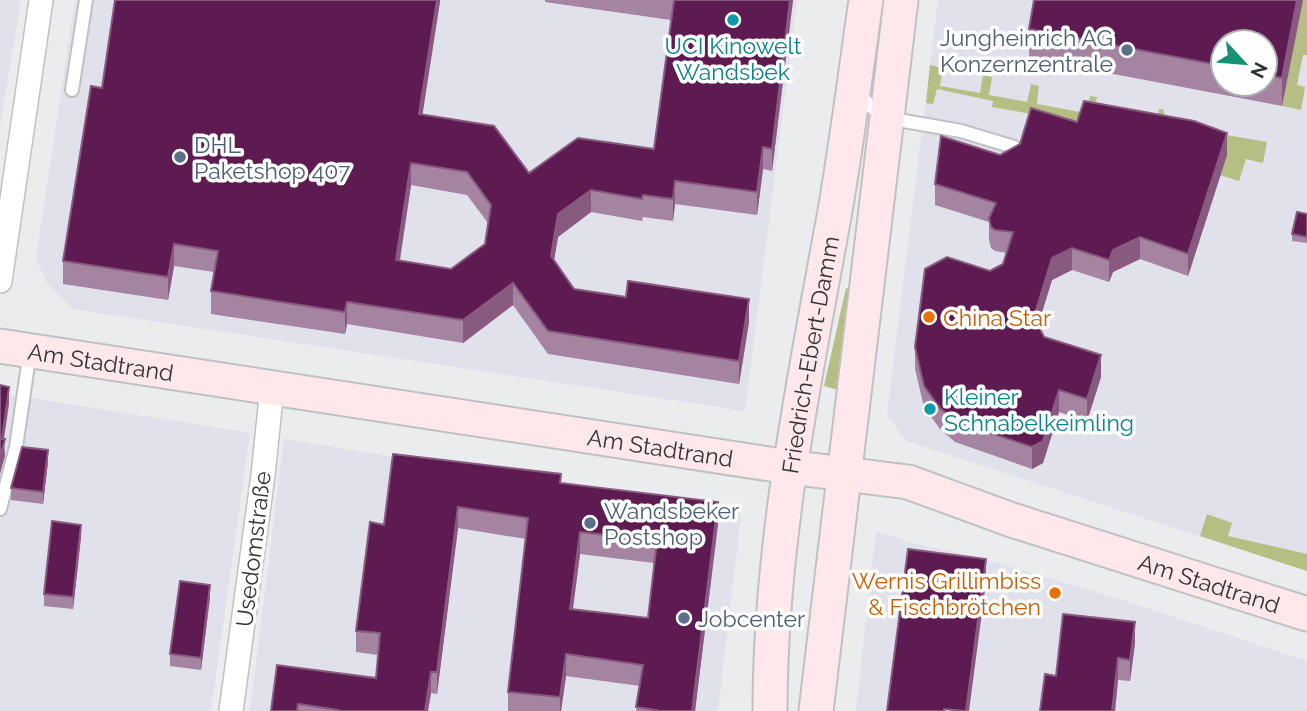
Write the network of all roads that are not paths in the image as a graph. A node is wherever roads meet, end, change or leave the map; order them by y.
1 (41, 0) edge
2 (86, 0) edge
3 (866, 0) edge
4 (901, 0) edge
5 (854, 88) junction
6 (72, 90) dead end
7 (887, 118) junction
8 (1014, 147) edge
9 (0, 281) edge
10 (15, 348) edge
11 (272, 388) junction
12 (789, 467) junction
13 (844, 474) junction
14 (0, 509) edge
15 (1307, 614) edge
16 (231, 711) edge
17 (770, 711) edge
18 (816, 711) edge

1 - 9 street
2 - 6 lane
3 - 5 main road, Friedrich-Ebert-Damm
4 - 7 main road, Friedrich-Ebert-Damm
5 - 7 lane
5 - 12 main road, Friedrich-Ebert-Damm
7 - 8 lane
7 - 13 main road, Friedrich-Ebert-Damm
10 - 11 main road, Am Stadtrand
10 - 14 lane
11 - 12 main road, Am Stadtrand
11 - 16 street, Usedomstraße
12 - 13 main road, Am Stadtrand
12 - 17 main road, Friedrich-Ebert-Damm
13 - 15 main road, Am Stadtrand
13 - 18 main road, Friedrich-Ebert-Damm

